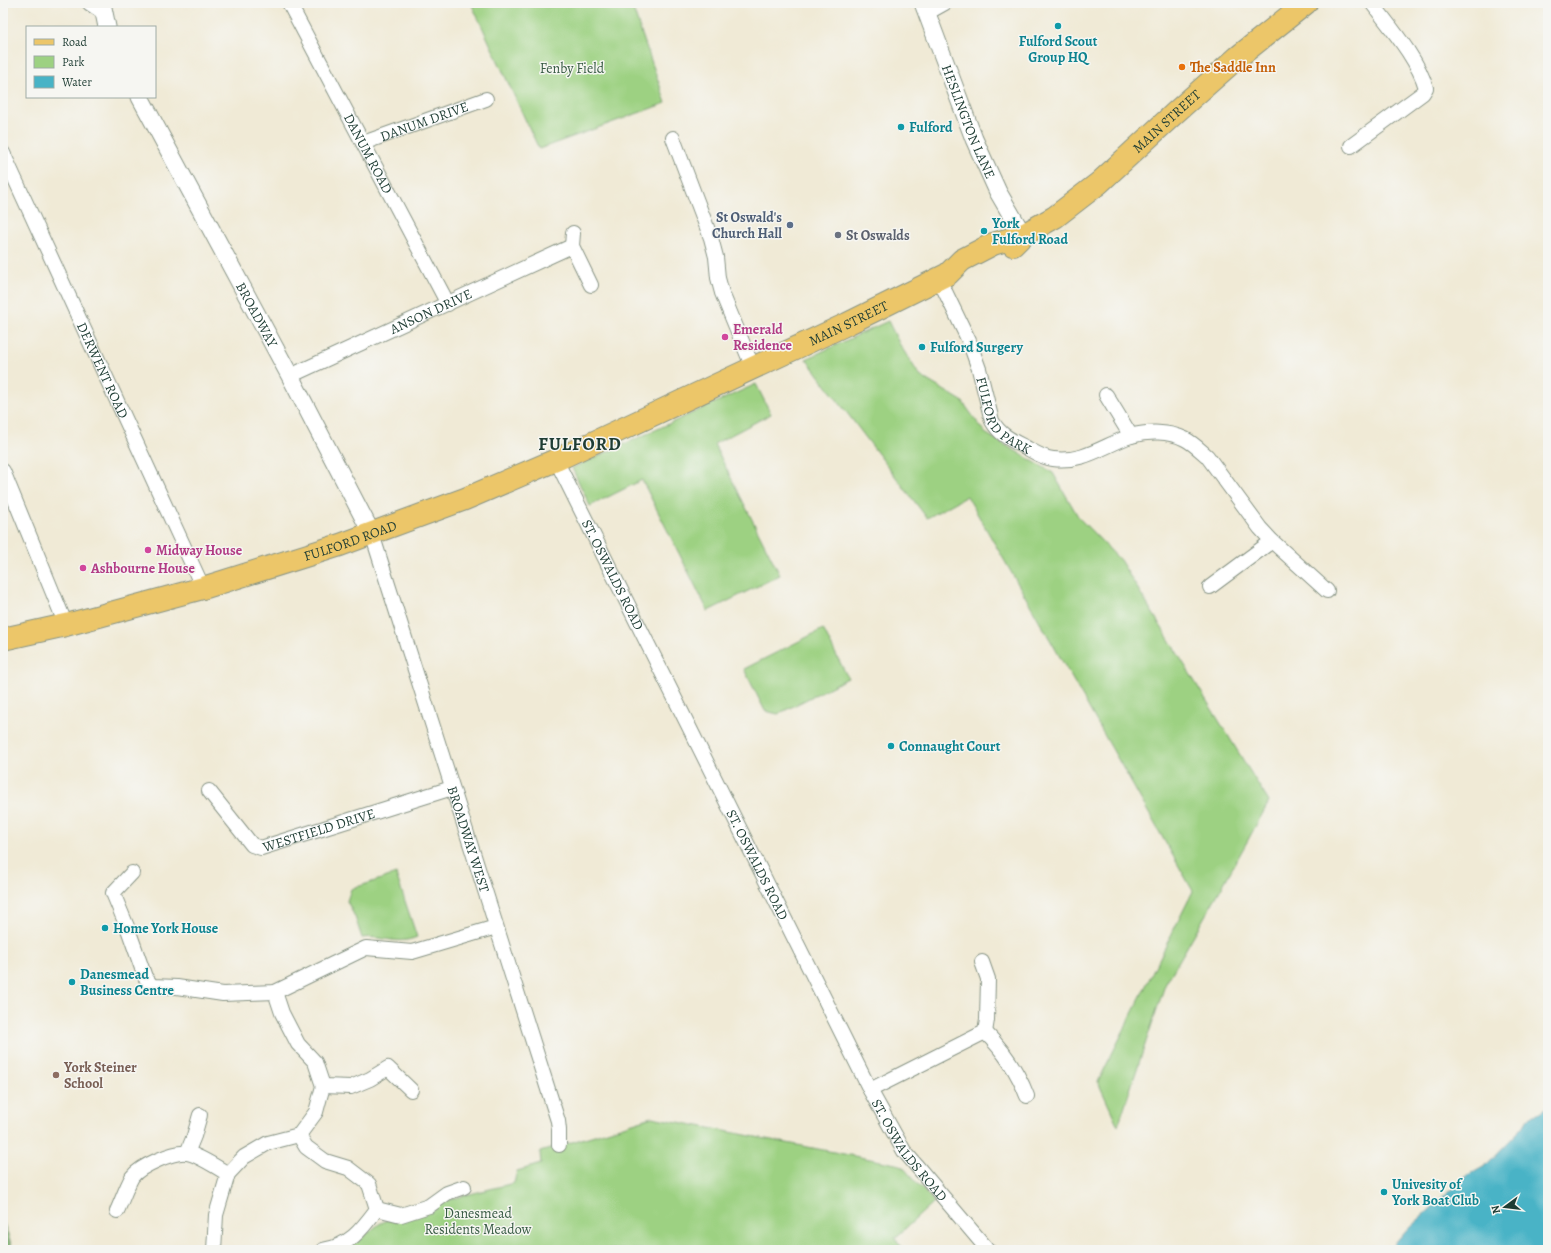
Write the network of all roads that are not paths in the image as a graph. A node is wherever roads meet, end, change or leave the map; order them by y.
1 (89, 3) edge
2 (289, 3) edge
3 (945, 3) edge
4 (1306, 3) edge
5 (1372, 3) edge
6 (925, 8) edge
7 (105, 14) edge
8 (141, 98) edge
9 (486, 99) dead end
10 (673, 138) dead end
11 (363, 143) junction
12 (1351, 146) dead end
13 (3, 153) edge
14 (1023, 236) junction
15 (943, 276) junction
16 (590, 285) dead end
17 (448, 304) junction
18 (753, 368) junction
19 (290, 376) junction
20 (1106, 395) dead end
21 (683, 400) joint
22 (1131, 436) junction
23 (556, 460) junction
24 (3, 472) edge
25 (372, 534) junction
26 (1272, 541) junction
27 (1210, 587) dead end
28 (203, 588) junction
29 (1327, 591) dead end
30 (66, 625) junction
31 (3, 639) edge
32 (452, 788) junction
33 (209, 792) dead end
34 (132, 872) dead end
35 (496, 927) junction
36 (982, 962) dead end
37 (276, 992) junction
38 (985, 1032) junction
39 (323, 1086) junction
40 (411, 1090) dead end
41 (870, 1090) junction
42 (1027, 1096) dead end
43 (200, 1115) dead end
44 (299, 1135) junction
45 (559, 1145) dead end
46 (187, 1153) junction
47 (228, 1174) junction
48 (464, 1187) dead end
49 (377, 1209) junction
50 (117, 1211) dead end
51 (214, 1250) edge
52 (323, 1250) edge
53 (988, 1250) edge

1 - 7 street
2 - 11 street, DANUM ROAD
3 - 6 street
4 - 14 main road, MAIN STREET
5 - 12 street
6 - 14 street, HESLINGTON LANE
8 - 19 street, BROADWAY
9 - 11 street, DANUM DRIVE
10 - 18 street
11 - 17 street, DANUM ROAD
13 - 28 street, DERWENT ROAD
14 - 15 main road, MAIN STREET
15 - 18 main road, MAIN STREET
15 - 22 street, FULFORD PARK
16 - 17 street, ANSON DRIVE
17 - 19 street, ANSON DRIVE
18 - 21 main road, MAIN STREET
19 - 25 street, BROADWAY
20 - 22 street
21 - 23 main road, FULFORD ROAD
22 - 26 street, FULFORD PARK
23 - 25 main road, FULFORD ROAD
23 - 41 street, ST. OSWALDS ROAD
24 - 30 street
25 - 28 main road, FULFORD ROAD
25 - 32 street, BROADWAY WEST
26 - 27 street
26 - 29 street, FULFORD PARK
28 - 30 main road, FULFORD ROAD
30 - 31 main road, FULFORD ROAD
32 - 33 street, WESTFIELD DRIVE
32 - 35 street, BROADWAY WEST
34 - 37 street
35 - 37 street
35 - 45 street, BROADWAY WEST
36 - 38 street
37 - 39 street
38 - 41 street
38 - 42 street
39 - 40 street
39 - 44 street
41 - 53 street, ST. OSWALDS ROAD
43 - 46 street
44 - 47 street
44 - 49 street
46 - 47 street
46 - 50 street
47 - 51 street
48 - 49 street
49 - 52 street

